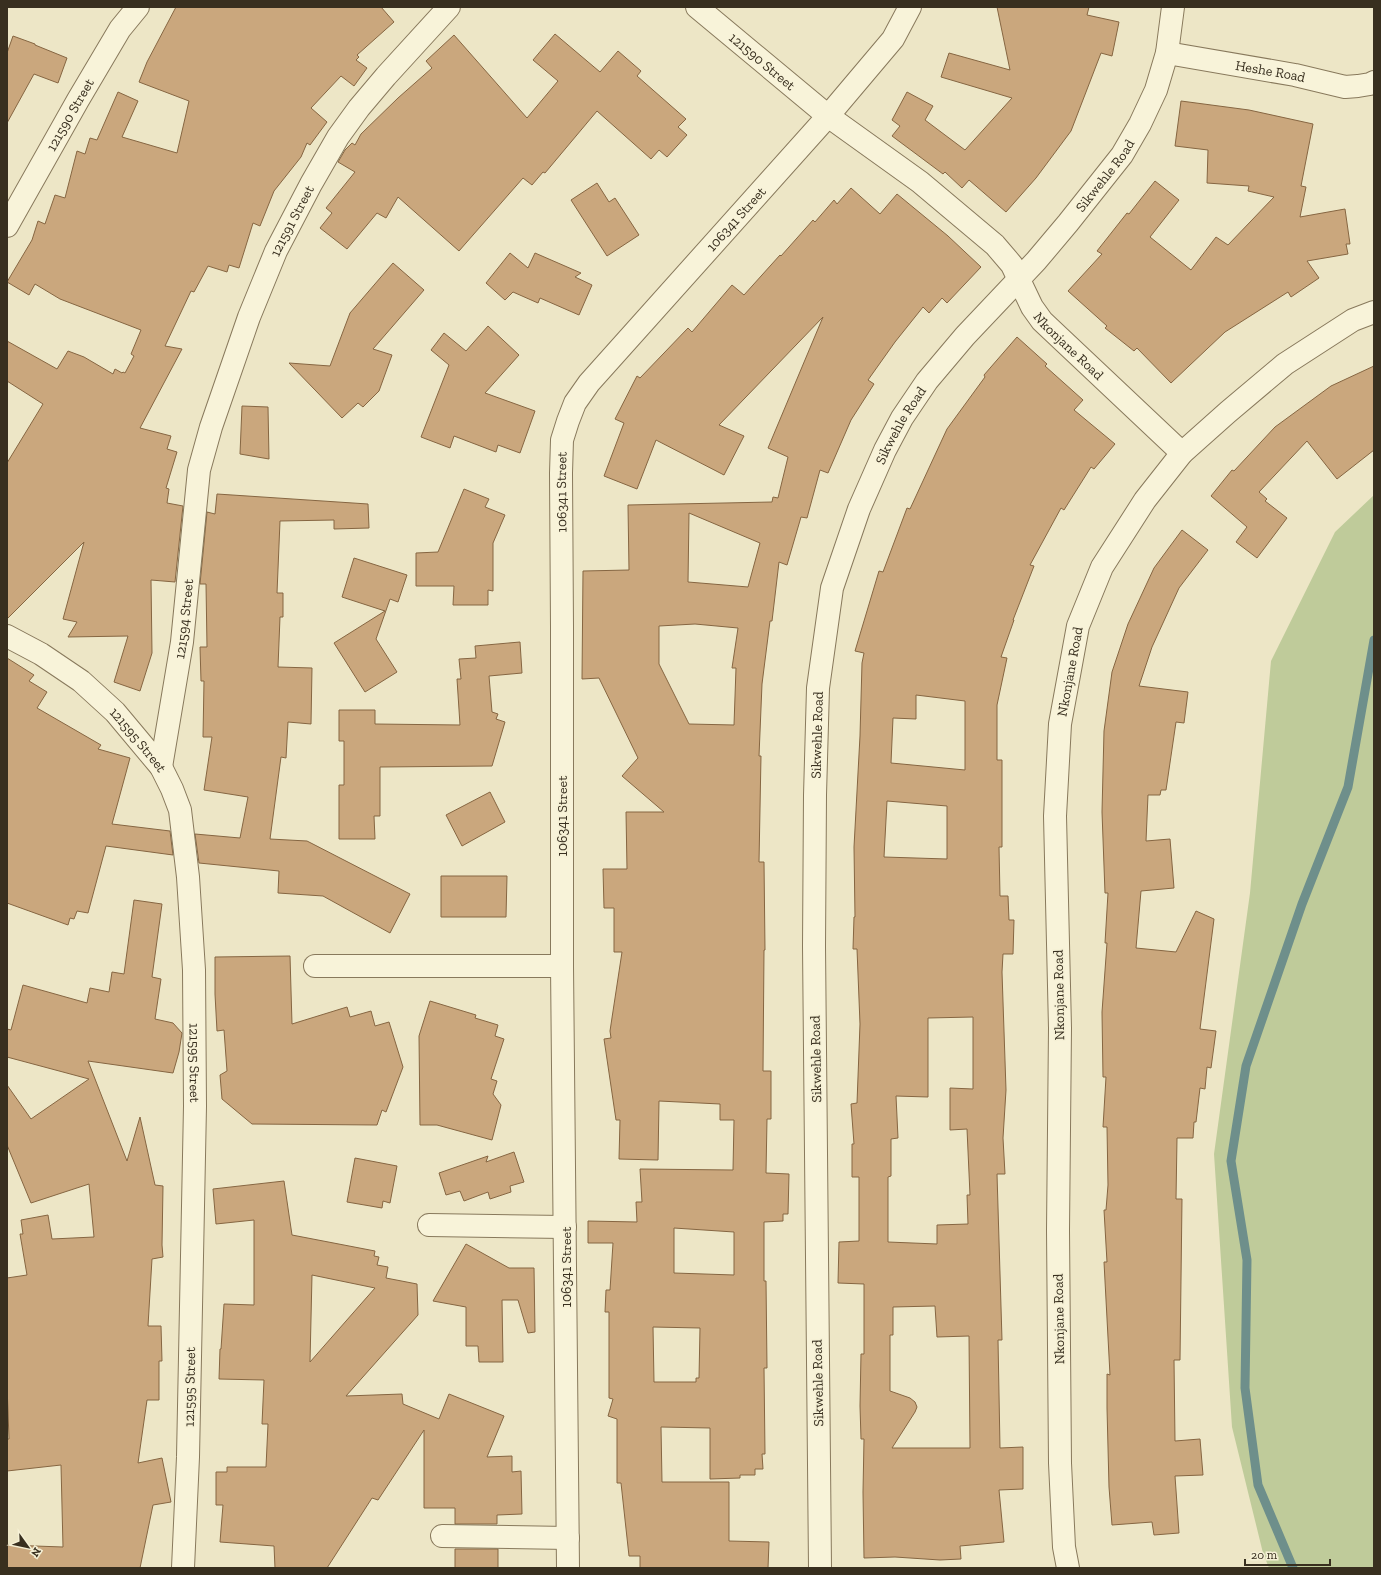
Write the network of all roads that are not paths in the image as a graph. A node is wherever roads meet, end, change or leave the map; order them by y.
1 (138, 7) edge
2 (449, 7) edge
3 (697, 7) edge
4 (910, 7) edge
5 (1173, 7) edge
6 (1167, 53) junction
7 (1374, 82) edge
8 (828, 116) junction
9 (7, 226) edge
10 (1020, 279) junction
11 (1374, 312) edge
12 (1182, 453) junction
13 (199, 470) joint
14 (7, 636) edge
15 (161, 767) junction
16 (315, 966) dead end
17 (562, 966) junction
18 (429, 1225) dead end
19 (565, 1227) junction
20 (442, 1536) dead end
21 (568, 1538) junction
22 (183, 1568) edge
23 (568, 1568) edge
24 (820, 1568) edge
25 (1068, 1568) edge

1 - 9 street, 121590 Street
2 - 13 street, 121591 Street
3 - 8 street, 121590 Street
4 - 8 street, 106341 Street
5 - 6 street, Sikwehle Road
6 - 7 street, Heshe Road
6 - 10 street, Sikwehle Road
8 - 10 street
8 - 17 street, 106341 Street
10 - 12 street, Nkonjane Road
10 - 24 street, Sikwehle Road
11 - 12 street, Nkonjane Road
12 - 25 street, Nkonjane Road
13 - 15 street, 121594 Street
14 - 15 street, 121595 Street
15 - 22 street, 121595 Street
16 - 17 street
17 - 19 street, 106341 Street
18 - 19 street
19 - 21 street, 106341 Street
20 - 21 street
21 - 23 street, 106341 Street

